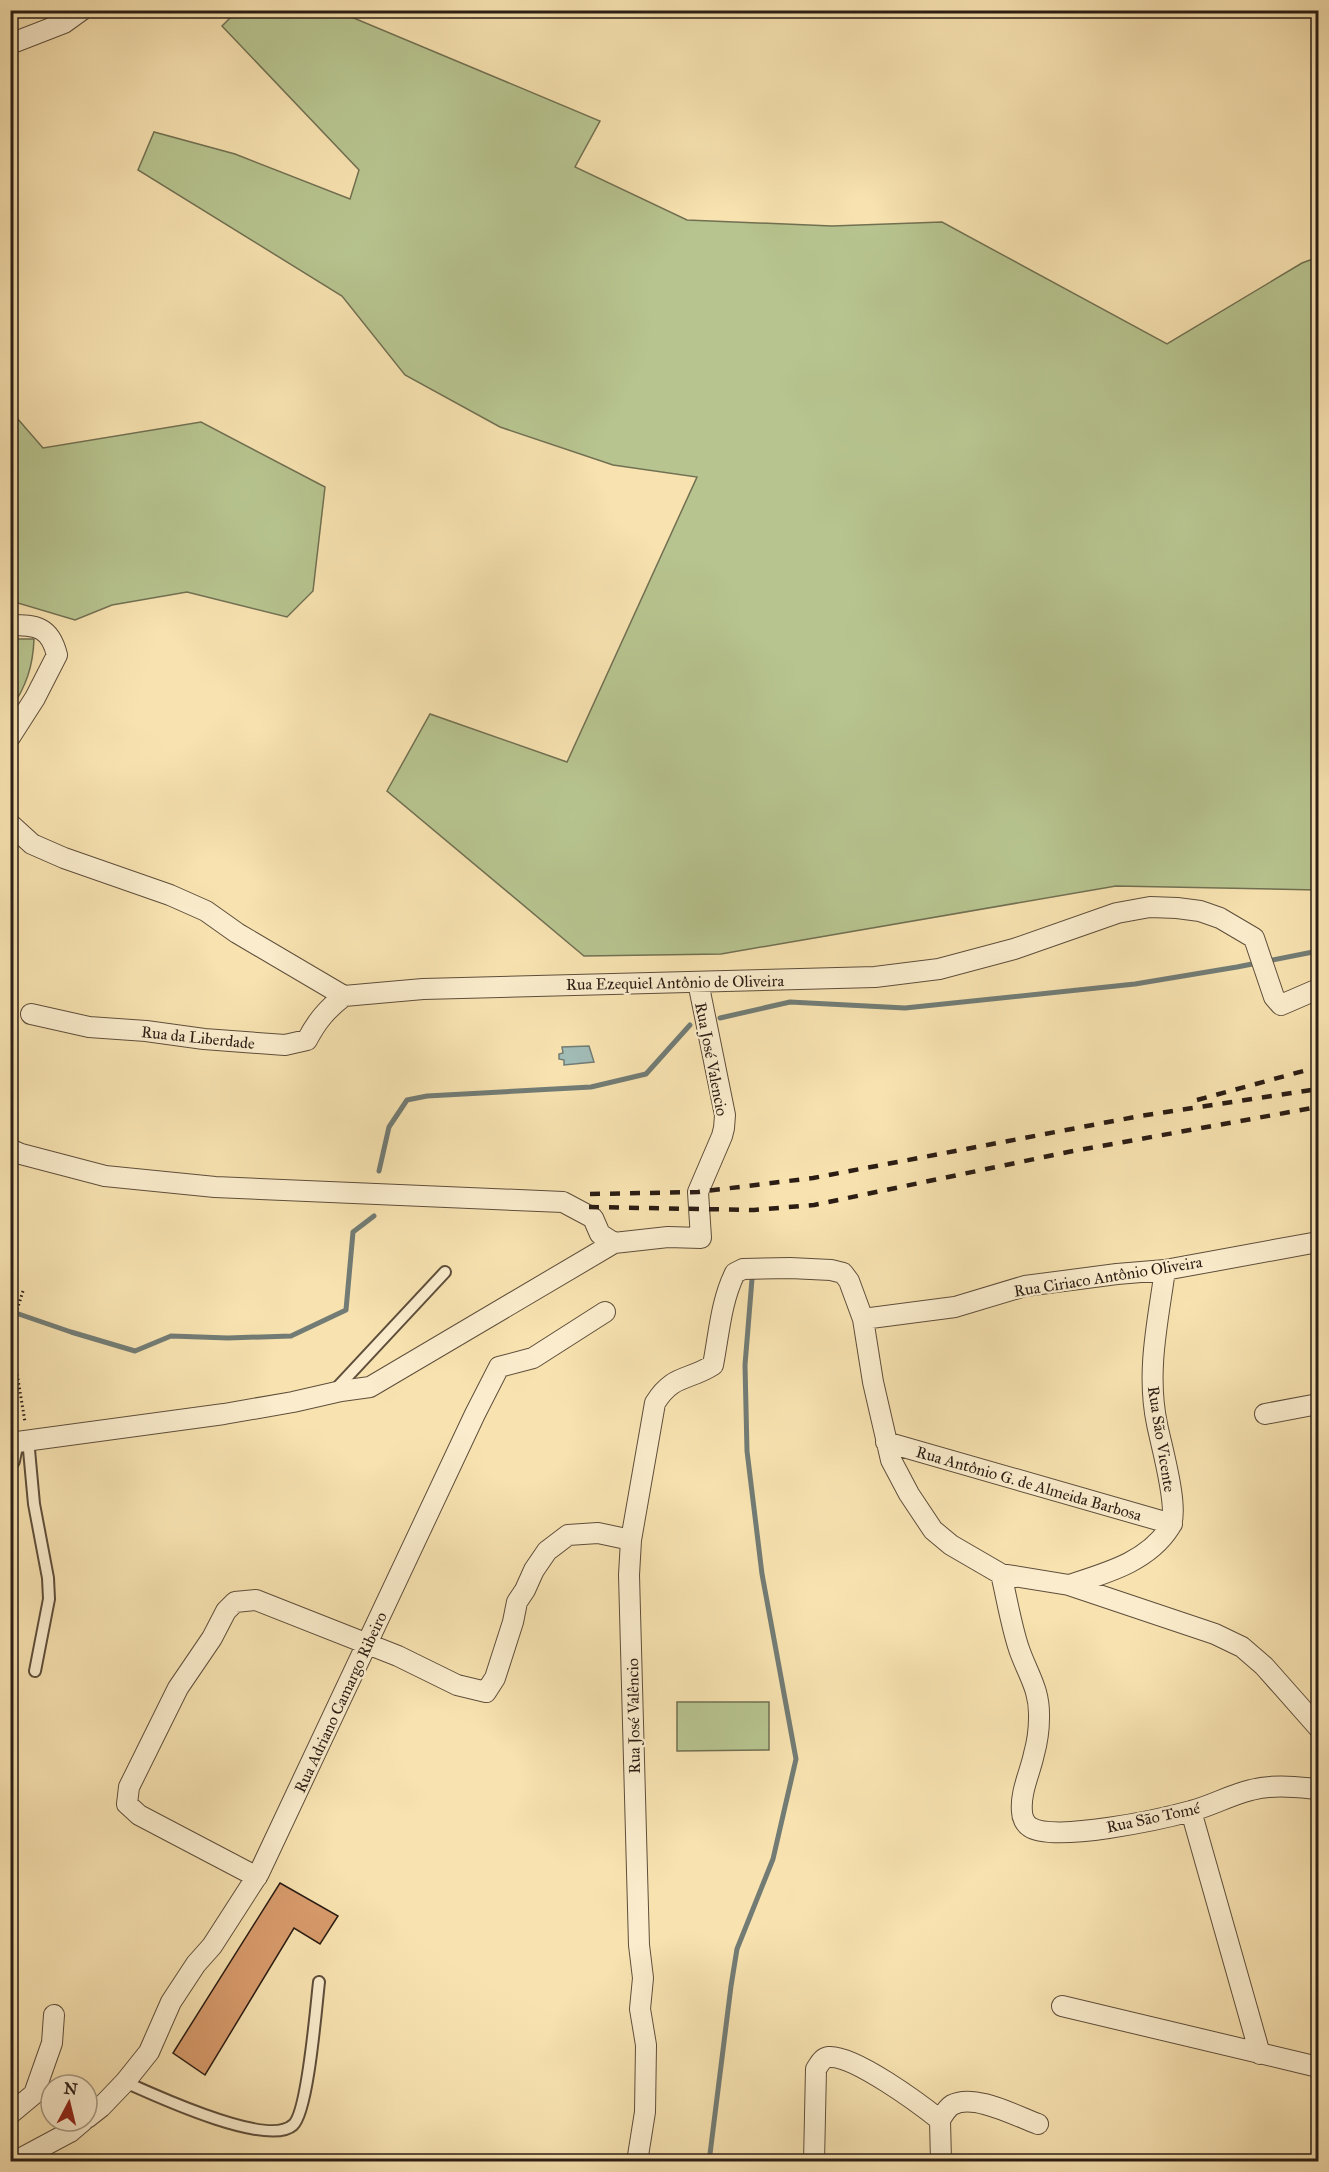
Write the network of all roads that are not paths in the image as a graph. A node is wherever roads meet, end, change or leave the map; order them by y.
1 (82, 10) edge
2 (10, 44) edge
3 (10, 625) edge
4 (10, 737) edge
5 (10, 824) edge
6 (698, 982) junction
7 (1318, 989) edge
8 (344, 996) junction
9 (31, 1014) dead end
10 (10, 1149) edge
11 (1318, 1242) edge
12 (614, 1243) junction
13 (1165, 1270) junction
14 (445, 1272) dead end
15 (605, 1312) dead end
16 (863, 1319) junction
17 (331, 1393) junction
18 (1318, 1404) edge
19 (1265, 1414) dead end
20 (19, 1441) edge
21 (886, 1442) junction
22 (10, 1468) edge
23 (1172, 1524) junction
24 (631, 1540) junction
25 (1001, 1574) junction
26 (1069, 1585) junction
27 (367, 1644) junction
28 (35, 1671) dead end
29 (1318, 1727) edge
30 (1318, 1789) edge
31 (1191, 1811) junction
32 (256, 1876) junction
33 (319, 1982) dead end
34 (1062, 2006) dead end
35 (54, 2015) dead end
36 (1260, 2054) junction
37 (1318, 2067) edge
38 (125, 2082) junction
39 (99, 2109) edge
40 (10, 2114) edge
41 (940, 2120) junction
42 (1038, 2124) dead end
43 (68, 2133) edge
44 (14, 2162) edge
45 (637, 2162) edge
46 (814, 2162) edge
47 (941, 2162) edge

1 - 2 street
3 - 4 street
5 - 8 street
6 - 7 street, Rua Ezequiel Antônio de Oliveira
6 - 8 street, Rua Ezequiel Antônio de Oliveira
6 - 12 street, Rua José Valencio
8 - 9 street, Rua da Liberdade
10 - 12 street
11 - 13 street, Rua Ciriaco Antônio Oliveira
12 - 17 street
13 - 16 street, Rua Ciriaco Antônio Oliveira
13 - 23 street, Rua São Vicente
14 - 17 lane
15 - 27 street, Rua Adriano Camargo Ribeiro
16 - 21 street
16 - 24 street, Rua José Valêncio
17 - 20 street
18 - 19 street
20 - 22 lane
20 - 28 lane
21 - 23 street, Rua Antônio G. de Almeida Barbosa
21 - 25 street
23 - 26 street
24 - 27 street
24 - 45 street, Rua José Valêncio
25 - 26 street
25 - 31 street, Rua São Tomé
26 - 29 street
27 - 32 street, Rua Adriano Camargo Ribeiro
27 - 32 street
30 - 31 street, Rua São Tomé
31 - 36 street
32 - 38 street, Rua Adriano Camargo Ribeiro
33 - 38 lane
34 - 36 street
35 - 40 street
36 - 37 street
38 - 39 street, Rua Adriano Camargo Ribeiro
41 - 42 street
41 - 46 street
41 - 47 street
43 - 44 street, Rua Adriano Camargo Ribeiro

